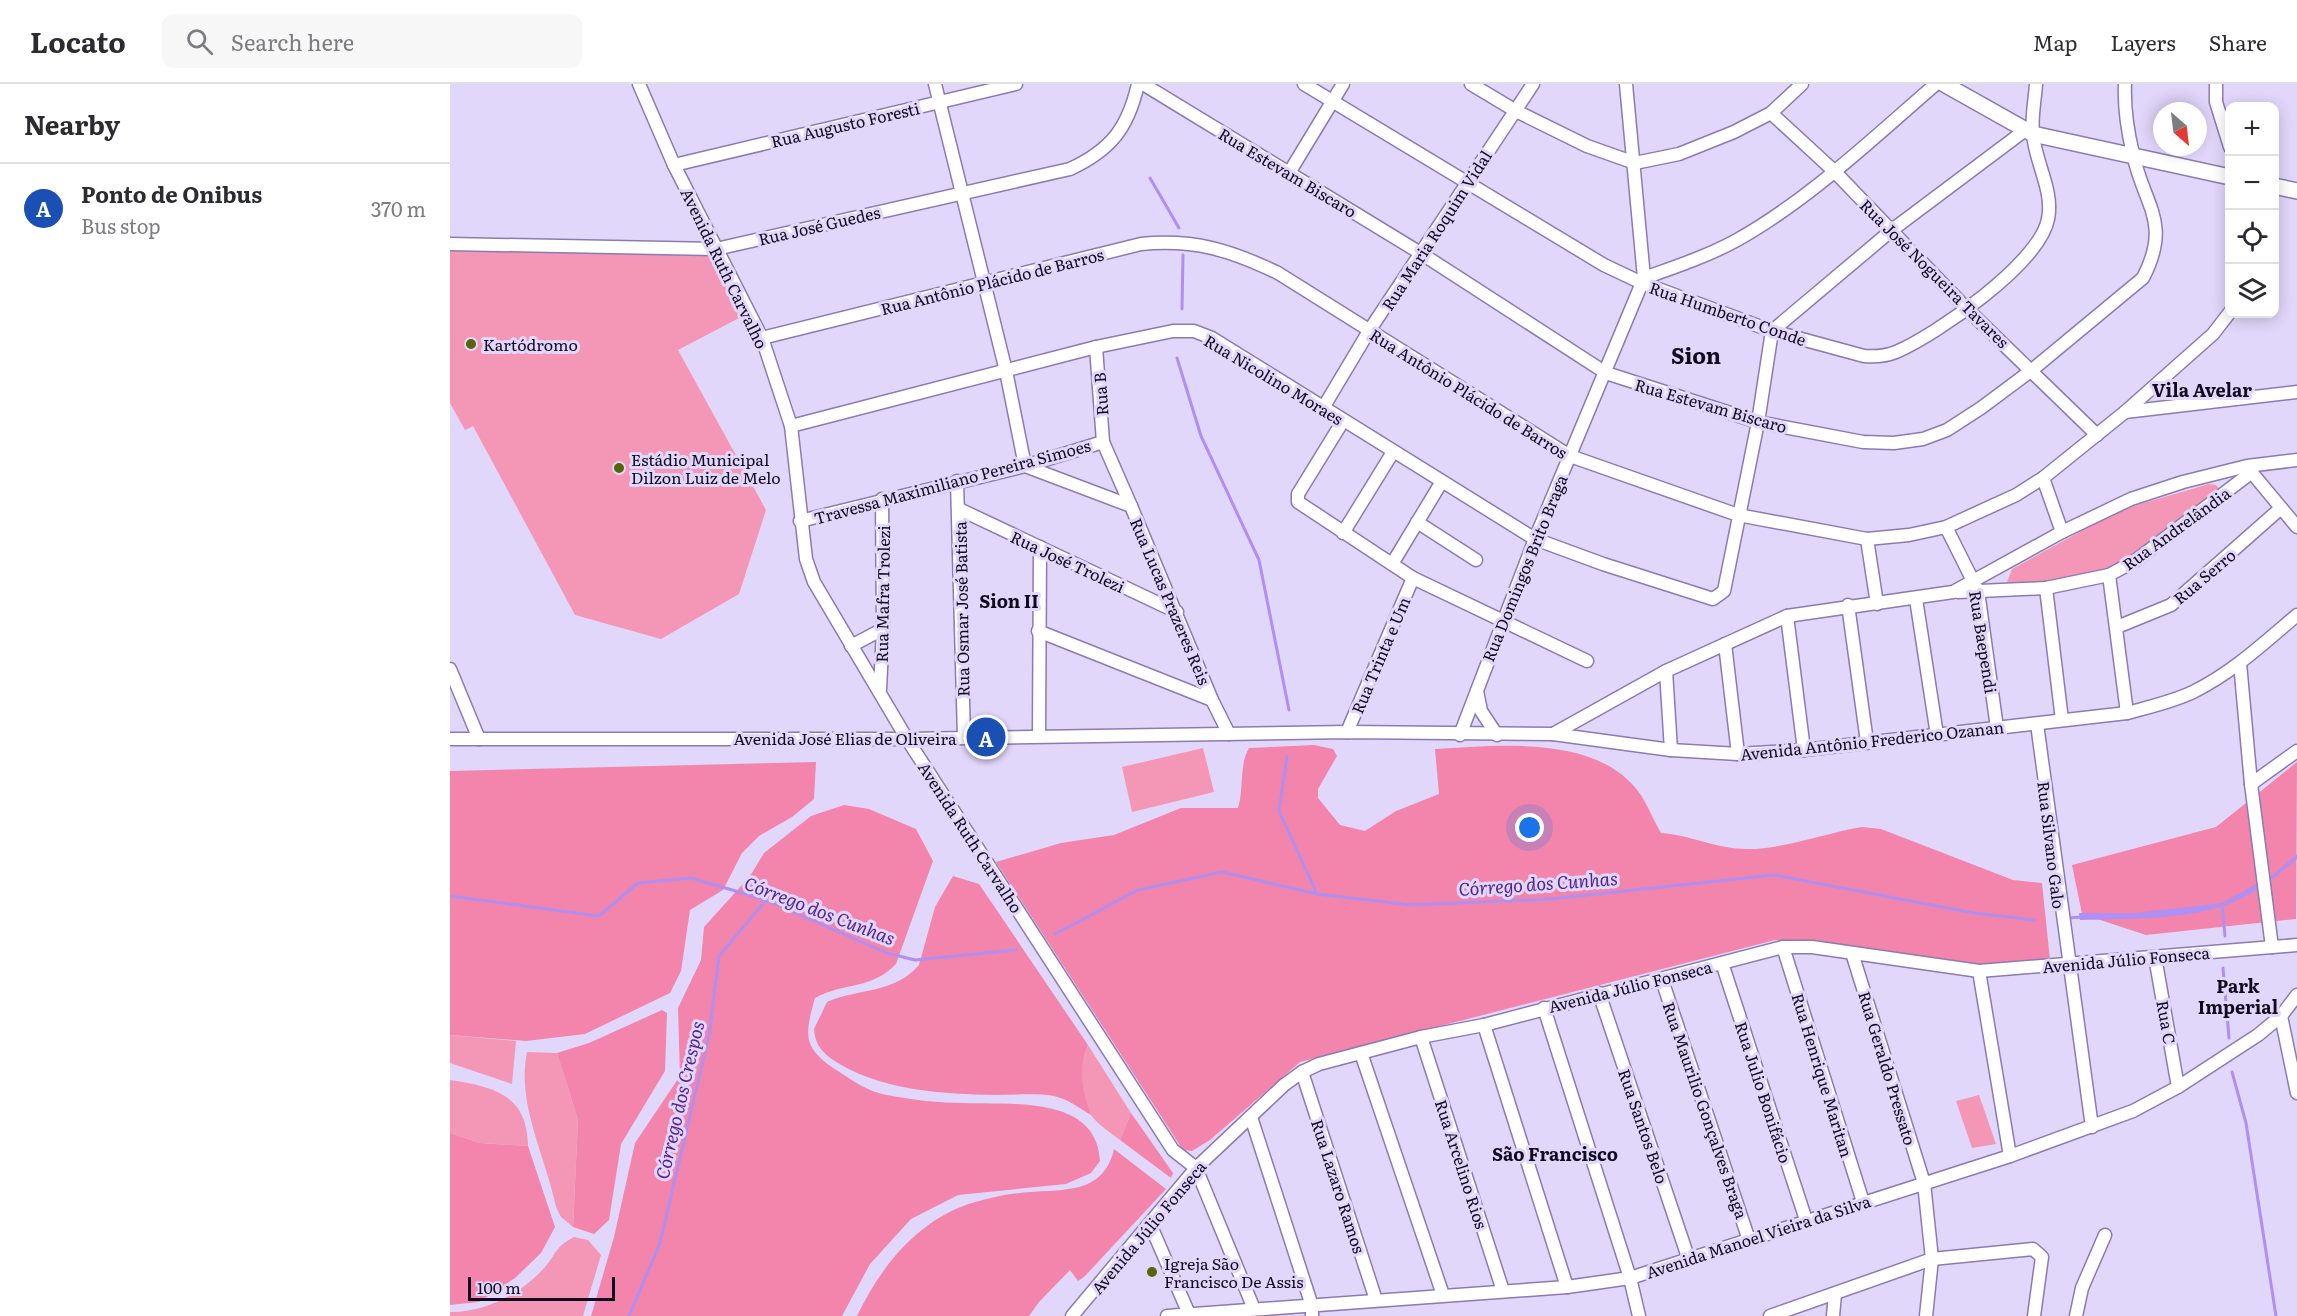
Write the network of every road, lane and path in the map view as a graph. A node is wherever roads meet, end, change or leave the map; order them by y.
1 (639, 84) edge
2 (935, 84) edge
3 (1016, 84) edge
4 (1140, 84) edge
5 (1304, 84) edge
6 (1343, 84) edge
7 (1471, 84) edge
8 (1533, 84) edge
9 (1626, 84) edge
10 (1802, 84) edge
11 (1936, 84) edge
12 (1944, 84) edge
13 (2036, 84) edge
14 (2126, 84) edge
15 (2216, 84) edge
16 (1333, 101) junction
17 (940, 102) junction
18 (1516, 111) junction
19 (1770, 113) junction
20 (2028, 133) junction
21 (2225, 133) edge
22 (2133, 155) junction
23 (1635, 163) junction
24 (674, 165) junction
25 (1834, 171) junction
26 (1289, 173) junction
27 (2225, 176) edge
28 (1466, 183) junction
29 (2279, 187) edge
30 (2297, 190) edge
31 (961, 193) junction
32 (1892, 230) junction
33 (450, 244) edge
34 (716, 249) junction
35 (1422, 254) junction
36 (1643, 281) junction
37 (984, 283) junction
38 (1967, 309) junction
39 (2225, 318) edge
40 (1369, 331) junction
41 (1772, 331) junction
42 (762, 338) junction
43 (1096, 347) junction
44 (2032, 370) junction
45 (1006, 371) junction
46 (1606, 373) junction
47 (2297, 392) edge
48 (1323, 408) junction
49 (2126, 412) junction
50 (1343, 421) junction
51 (1758, 422) junction
52 (791, 426) junction
53 (2097, 435) junction
54 (1103, 442) junction
55 (1393, 452) junction
56 (1570, 456) junction
57 (2297, 460) edge
58 (1025, 466) junction
59 (2250, 469) junction
60 (2043, 478) junction
61 (957, 481) junction
62 (1441, 483) junction
63 (882, 499) junction
64 (1131, 506) junction
65 (2281, 508) junction
66 (959, 509) junction
67 (1738, 514) junction
68 (801, 521) junction
69 (1417, 522) junction
70 (1946, 527) junction
71 (2297, 527) edge
72 (2062, 532) junction
73 (1343, 533) junction
74 (1868, 538) junction
75 (1535, 539) junction
76 (1040, 547) junction
77 (1476, 560) dead end
78 (1392, 564) junction
79 (2109, 575) junction
80 (1413, 578) junction
81 (1976, 586) junction
82 (2046, 588) junction
83 (1916, 599) junction
84 (1877, 604) junction
85 (1848, 605) junction
86 (1178, 612) junction
87 (2297, 615) edge
88 (1787, 616) junction
89 (1502, 622) junction
90 (2117, 627) junction
91 (883, 629) junction
92 (1038, 631) junction
93 (1725, 644) junction
94 (852, 646) junction
95 (1587, 661) dead end
96 (2240, 663) junction
97 (450, 669) edge
98 (1666, 671) junction
99 (1477, 687) junction
100 (880, 689) junction
101 (1212, 700) junction
102 (2127, 712) junction
103 (2062, 720) junction
104 (2037, 724) junction
105 (1997, 728) junction
106 (1347, 732) junction
107 (1229, 734) junction
108 (1553, 734) junction
109 (1460, 735) junction
110 (1497, 735) junction
111 (1937, 735) junction
112 (1039, 736) junction
113 (964, 738) junction
114 (450, 739) edge
115 (478, 739) junction
116 (907, 739) junction
117 (1867, 742) junction
118 (1671, 750) junction
119 (1804, 750) junction
120 (2297, 751) edge
121 (1738, 754) junction
122 (2251, 784) junction
123 (2297, 945) edge
124 (1783, 947) junction
125 (2272, 947) junction
126 (1852, 953) junction
127 (2155, 957) junction
128 (1722, 963) junction
129 (2070, 965) junction
130 (1979, 971) junction
131 (1662, 980) junction
132 (1599, 993) junction
133 (2297, 995) edge
134 (1544, 1008) junction
135 (2281, 1016) junction
136 (1484, 1024) junction
137 (1421, 1037) junction
138 (1361, 1053) junction
139 (1302, 1072) junction
140 (2178, 1087) junction
141 (2297, 1093) edge
142 (1251, 1117) junction
143 (2092, 1127) junction
144 (2010, 1156) junction
145 (1196, 1168) junction
146 (1924, 1184) junction
147 (1863, 1202) junction
148 (1806, 1220) junction
149 (1150, 1224) junction
150 (2104, 1235) dead end
151 (1749, 1240) junction
152 (1932, 1259) junction
153 (1689, 1260) junction
154 (1630, 1278) junction
155 (1567, 1287) junction
156 (1503, 1291) junction
157 (1835, 1294) junction
158 (1443, 1295) junction
159 (1376, 1300) junction
160 (1254, 1310) junction
161 (1312, 1311) edge
162 (1189, 1314) junction
163 (1072, 1316) edge
164 (1167, 1316) edge
165 (1639, 1316) edge
166 (1770, 1316) edge
167 (1833, 1316) edge
168 (1926, 1316) edge
169 (2034, 1316) edge
170 (2076, 1316) edge

1 - 24 street, Avenida Ruth Carvalho
2 - 17 street
3 - 17 street, Rua Augusto Foresti
4 - 26 street, Rua Estevam Biscaro
4 - 31 street, Rua José Guedes
5 - 16 street, Rua Humberto Conde
6 - 16 street
7 - 18 street
8 - 18 street, Rua Maria Roquim Vidal
9 - 23 street
10 - 19 street
11 - 25 street
12 - 20 main road
13 - 20 street, Rua Humberto Conde
14 - 22 street, Rua Estevam Biscaro
15 - 21 street
16 - 26 street
16 - 28 street, Rua Humberto Conde
17 - 24 street, Rua Augusto Foresti
17 - 31 street
18 - 23 street
18 - 28 street, Rua Maria Roquim Vidal
19 - 23 street
19 - 25 street, Rua José Nogueira Tavares
20 - 22 main road
20 - 32 street
20 - 38 street, Rua Humberto Conde
22 - 27 main road
22 - 44 street, Rua Estevam Biscaro
23 - 36 street
24 - 34 street, Avenida Ruth Carvalho
25 - 32 street, Rua José Nogueira Tavares
25 - 36 street
26 - 35 street, Rua Estevam Biscaro
28 - 35 street, Rua Maria Roquim Vidal
28 - 36 street, Rua Humberto Conde
29 - 30 main road
31 - 34 street, Rua José Guedes
31 - 37 street
32 - 38 street, Rua José Nogueira Tavares
32 - 41 street
33 - 34 street, Rua José Guedes
34 - 42 street, Avenida Ruth Carvalho
35 - 40 street, Rua Maria Roquim Vidal
35 - 46 street, Rua Estevam Biscaro
36 - 41 street, Rua Humberto Conde
36 - 46 street, Rua Domingos Brito Braga
37 - 40 street, Rua Antônio Plácido de Barros
37 - 42 street, Rua Antônio Plácido de Barros
37 - 45 street
38 - 41 street, Rua Humberto Conde
38 - 44 street, Rua José Nogueira Tavares
39 - 49 street, Rua Antônio Plácido de Barros
40 - 48 street, Rua Maria Roquim Vidal
40 - 56 street, Rua Antônio Plácido de Barros
41 - 51 street
42 - 52 street, Avenida Ruth Carvalho
43 - 45 street, Rua Nicolino Moraes
43 - 48 street, Rua Nicolino Moraes
43 - 54 street, Rua B
44 - 51 street, Rua Estevam Biscaro
44 - 53 street, Rua José Nogueira Tavares
45 - 52 street, Rua Nicolino Moraes
45 - 58 street
46 - 51 street, Rua Estevam Biscaro
46 - 56 street, Rua Domingos Brito Braga
47 - 49 street
48 - 50 street, Rua Nicolino Moraes
49 - 53 street, Rua Antônio Plácido de Barros
50 - 55 street, Rua Nicolino Moraes
50 - 73 street
51 - 67 street
52 - 68 street, Avenida Ruth Carvalho
53 - 60 street, Rua Antônio Plácido de Barros
54 - 58 street, Travessa Maximiliano Pereira Simoes
54 - 64 street, Rua B
55 - 62 street, Rua Nicolino Moraes
55 - 73 street
56 - 67 street, Rua Antônio Plácido de Barros
56 - 75 street, Rua Domingos Brito Braga
57 - 59 street
58 - 61 street, Travessa Maximiliano Pereira Simoes
58 - 64 street, Rua Lucas Prazeres Reis
59 - 65 street
59 - 72 street
59 - 79 street, Rua Andrelândia
60 - 70 street, Rua Antônio Plácido de Barros
60 - 72 street
61 - 63 street, Travessa Maximiliano Pereira Simoes
61 - 66 street, Rua Osmar José Batista
62 - 69 street
62 - 75 street, Rua Nicolino Moraes
63 - 68 street, Travessa Maximiliano Pereira Simoes
63 - 91 street, Rua Mafra Trolezi
64 - 86 street, Rua Lucas Prazeres Reis
65 - 71 street
65 - 90 street, Rua Serro
66 - 76 street, Rua José Trolezi
66 - 113 street, Rua Osmar José Batista
67 - 74 street, Rua Antônio Plácido de Barros
67 - 75 street, Rua Nicolino Moraes
68 - 94 street, Avenida Ruth Carvalho
69 - 77 street
69 - 78 street
70 - 74 street, Rua Antônio Plácido de Barros
70 - 81 street, Rua Baependi
72 - 81 street
73 - 78 street
74 - 84 street
75 - 89 street, Rua Domingos Brito Braga
76 - 86 street, Rua José Trolezi
76 - 92 street
78 - 80 street
79 - 82 street, Rua Andrelândia
79 - 90 street
80 - 89 street
80 - 106 street, Rua Trinta e Um
81 - 82 street, Rua Andrelândia
81 - 83 street
81 - 105 street, Rua Baependi
82 - 103 street
83 - 84 street
83 - 111 street
84 - 85 street
85 - 88 street
85 - 117 street
86 - 101 street, Rua Lucas Prazeres Reis
87 - 96 street, Avenida Antônio Frederico Ozanan
88 - 93 street
88 - 119 street
89 - 95 street
89 - 99 street, Rua Domingos Brito Braga
90 - 102 street
91 - 94 street
91 - 100 street, Rua Mafra Trolezi
92 - 101 street
92 - 112 street
93 - 98 street
93 - 121 street
94 - 100 street, Avenida Ruth Carvalho
96 - 102 street, Avenida Antônio Frederico Ozanan
96 - 122 street
97 - 115 street
98 - 108 street
98 - 118 street
99 - 109 street, Rua Domingos Brito Braga
99 - 110 street
100 - 116 street, Avenida Ruth Carvalho
101 - 107 street, Rua Lucas Prazeres Reis
102 - 103 street, Avenida Antônio Frederico Ozanan
103 - 104 street, Avenida Antônio Frederico Ozanan
104 - 105 street, Avenida Antônio Frederico Ozanan
104 - 129 street, Rua Silvano Galo
105 - 111 street, Avenida Antônio Frederico Ozanan
106 - 107 street, Avenida José Elias de Oliveira
106 - 109 street, Avenida Antônio Frederico Ozanan
107 - 112 street, Avenida José Elias de Oliveira
108 - 110 street, Avenida Antônio Frederico Ozanan
108 - 118 street, Avenida Antônio Frederico Ozanan
109 - 110 street, Avenida Antônio Frederico Ozanan
111 - 117 street, Avenida Antônio Frederico Ozanan
112 - 113 street, Avenida José Elias de Oliveira
113 - 116 street, Avenida José Elias de Oliveira
114 - 115 street, Avenida José Elias de Oliveira
115 - 116 street, Avenida José Elias de Oliveira
116 - 145 street, Avenida Ruth Carvalho
117 - 119 street, Avenida Antônio Frederico Ozanan
118 - 121 street, Avenida Antônio Frederico Ozanan
119 - 121 street, Avenida Antônio Frederico Ozanan
120 - 122 street
122 - 125 street
123 - 125 street, Avenida Júlio Fonseca
124 - 126 street, Avenida Júlio Fonseca
124 - 128 street, Avenida Júlio Fonseca
124 - 147 street, Rua Henrique Maritan
125 - 127 street, Avenida Júlio Fonseca
126 - 130 street, Avenida Júlio Fonseca
126 - 146 street, Rua Geraldo Pressato
127 - 129 street, Avenida Júlio Fonseca
127 - 140 street, Rua C
128 - 131 street, Avenida Júlio Fonseca
128 - 148 street, Rua Julio Bonifácio
129 - 130 street, Avenida Júlio Fonseca
129 - 143 street, Rua Silvano Galo
130 - 144 street
131 - 132 street, Avenida Júlio Fonseca
131 - 151 street, Rua Maurilio Gonçalves Braga
132 - 134 street, Avenida Júlio Fonseca
132 - 153 street, Rua Santos Belo
133 - 135 street, Avenida Manoel Vieira da Silva
134 - 136 street, Avenida Júlio Fonseca
134 - 154 street
135 - 140 street, Avenida Manoel Vieira da Silva
135 - 141 street
136 - 137 street, Avenida Júlio Fonseca
136 - 155 street
137 - 138 street, Avenida Júlio Fonseca
137 - 156 street, Rua Arcelino Rios
138 - 139 street, Avenida Júlio Fonseca
138 - 158 street
139 - 142 street, Avenida Júlio Fonseca
139 - 159 street, Rua Lazaro Ramos
140 - 143 street, Avenida Manoel Vieira da Silva
142 - 145 street, Avenida Júlio Fonseca
142 - 161 street
143 - 144 street, Avenida Manoel Vieira da Silva
144 - 146 street, Avenida Manoel Vieira da Silva
145 - 149 street, Avenida Júlio Fonseca
145 - 160 street
146 - 147 street, Avenida Manoel Vieira da Silva
146 - 152 street, Rua Geraldo Pressato
147 - 148 street, Avenida Manoel Vieira da Silva
148 - 151 street, Avenida Manoel Vieira da Silva
149 - 162 street
149 - 163 street, Avenida Júlio Fonseca
150 - 170 street
151 - 153 street, Avenida Manoel Vieira da Silva
152 - 157 street
152 - 168 street, Rua Geraldo Pressato
152 - 169 street
153 - 154 street, Avenida Manoel Vieira da Silva
154 - 155 street, Avenida Manoel Vieira da Silva
154 - 165 street
155 - 156 street, Avenida Manoel Vieira da Silva
156 - 158 street, Avenida Manoel Vieira da Silva
157 - 166 street
157 - 167 street
158 - 159 street, Avenida Manoel Vieira da Silva
159 - 161 street, Avenida Manoel Vieira da Silva
160 - 161 street, Avenida Manoel Vieira da Silva
160 - 162 street, Avenida Manoel Vieira da Silva
162 - 164 street, Avenida Manoel Vieira da Silva

